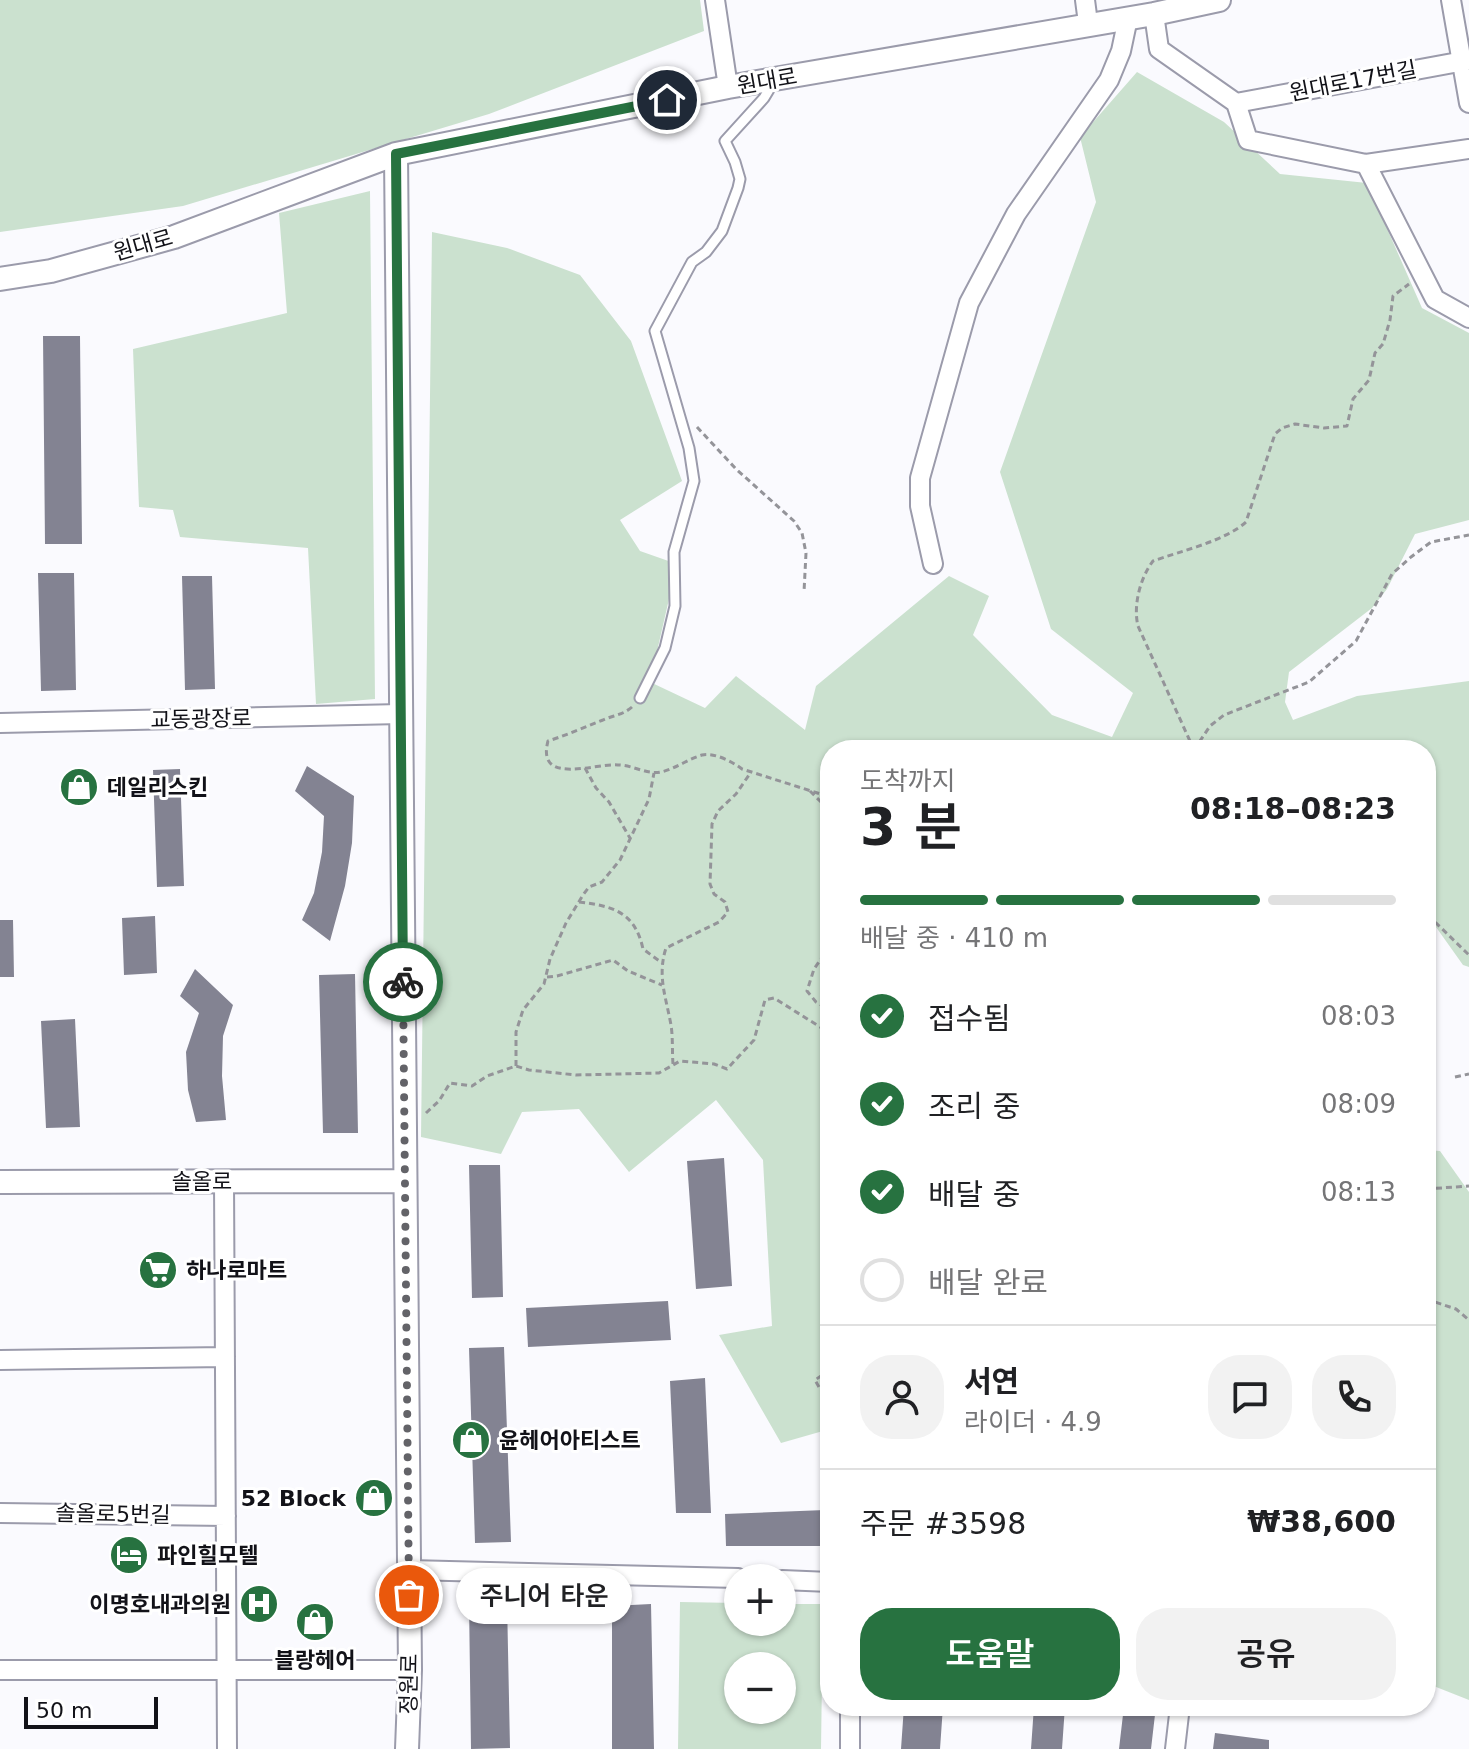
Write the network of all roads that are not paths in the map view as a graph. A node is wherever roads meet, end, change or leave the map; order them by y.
1 (715, 0) edge
2 (1085, 0) edge
3 (1219, 0) edge
4 (1451, 0) edge
5 (1154, 14) junction
6 (1128, 18) junction
7 (1088, 23) junction
8 (1466, 60) edge
9 (775, 79) junction
10 (728, 87) junction
11 (1236, 103) junction
12 (1469, 103) edge
13 (1469, 149) edge
14 (396, 154) junction
15 (1366, 164) junction
16 (0, 279) edge
17 (1469, 318) edge
18 (933, 564) dead end
19 (640, 698) road end
20 (401, 714) junction
21 (0, 723) edge
22 (224, 1181) junction
23 (405, 1181) junction
24 (0, 1182) edge
25 (225, 1357) junction
26 (0, 1360) edge
27 (0, 1513) edge
28 (226, 1516) junction
29 (409, 1570) junction
30 (724, 1578) edge
31 (796, 1581) edge
32 (820, 1582) edge
33 (0, 1670) edge
34 (227, 1670) junction
35 (410, 1670) junction
36 (850, 1716) edge
37 (1179, 1716) edge
38 (227, 1749) edge
39 (407, 1749) edge
40 (850, 1749) edge
41 (1175, 1749) edge

1 - 10 street
2 - 7 street
3 - 5 street, 원대로
4 - 8 street
5 - 6 street, 원대로
5 - 11 street
6 - 7 street, 원대로
6 - 18 street
7 - 9 street, 원대로
8 - 11 street, 원대로17번길
8 - 12 street
9 - 10 street, 원대로
9 - 19 lane
10 - 14 street, 원대로
11 - 15 street
13 - 15 street
14 - 16 street, 원대로
14 - 20 street, 정원로
15 - 17 street
20 - 21 street, 교동광장로
20 - 23 street, 정원로
22 - 23 street, 솔올로
22 - 24 street, 솔올로
22 - 25 street
23 - 29 street, 정원로
25 - 26 street
25 - 28 street
27 - 28 street, 솔올로5번길
28 - 34 street
29 - 30 street
29 - 35 street, 정원로
31 - 32 street
33 - 34 street
34 - 35 street
34 - 38 street
35 - 39 street, 정원로
36 - 40 street
37 - 41 street

